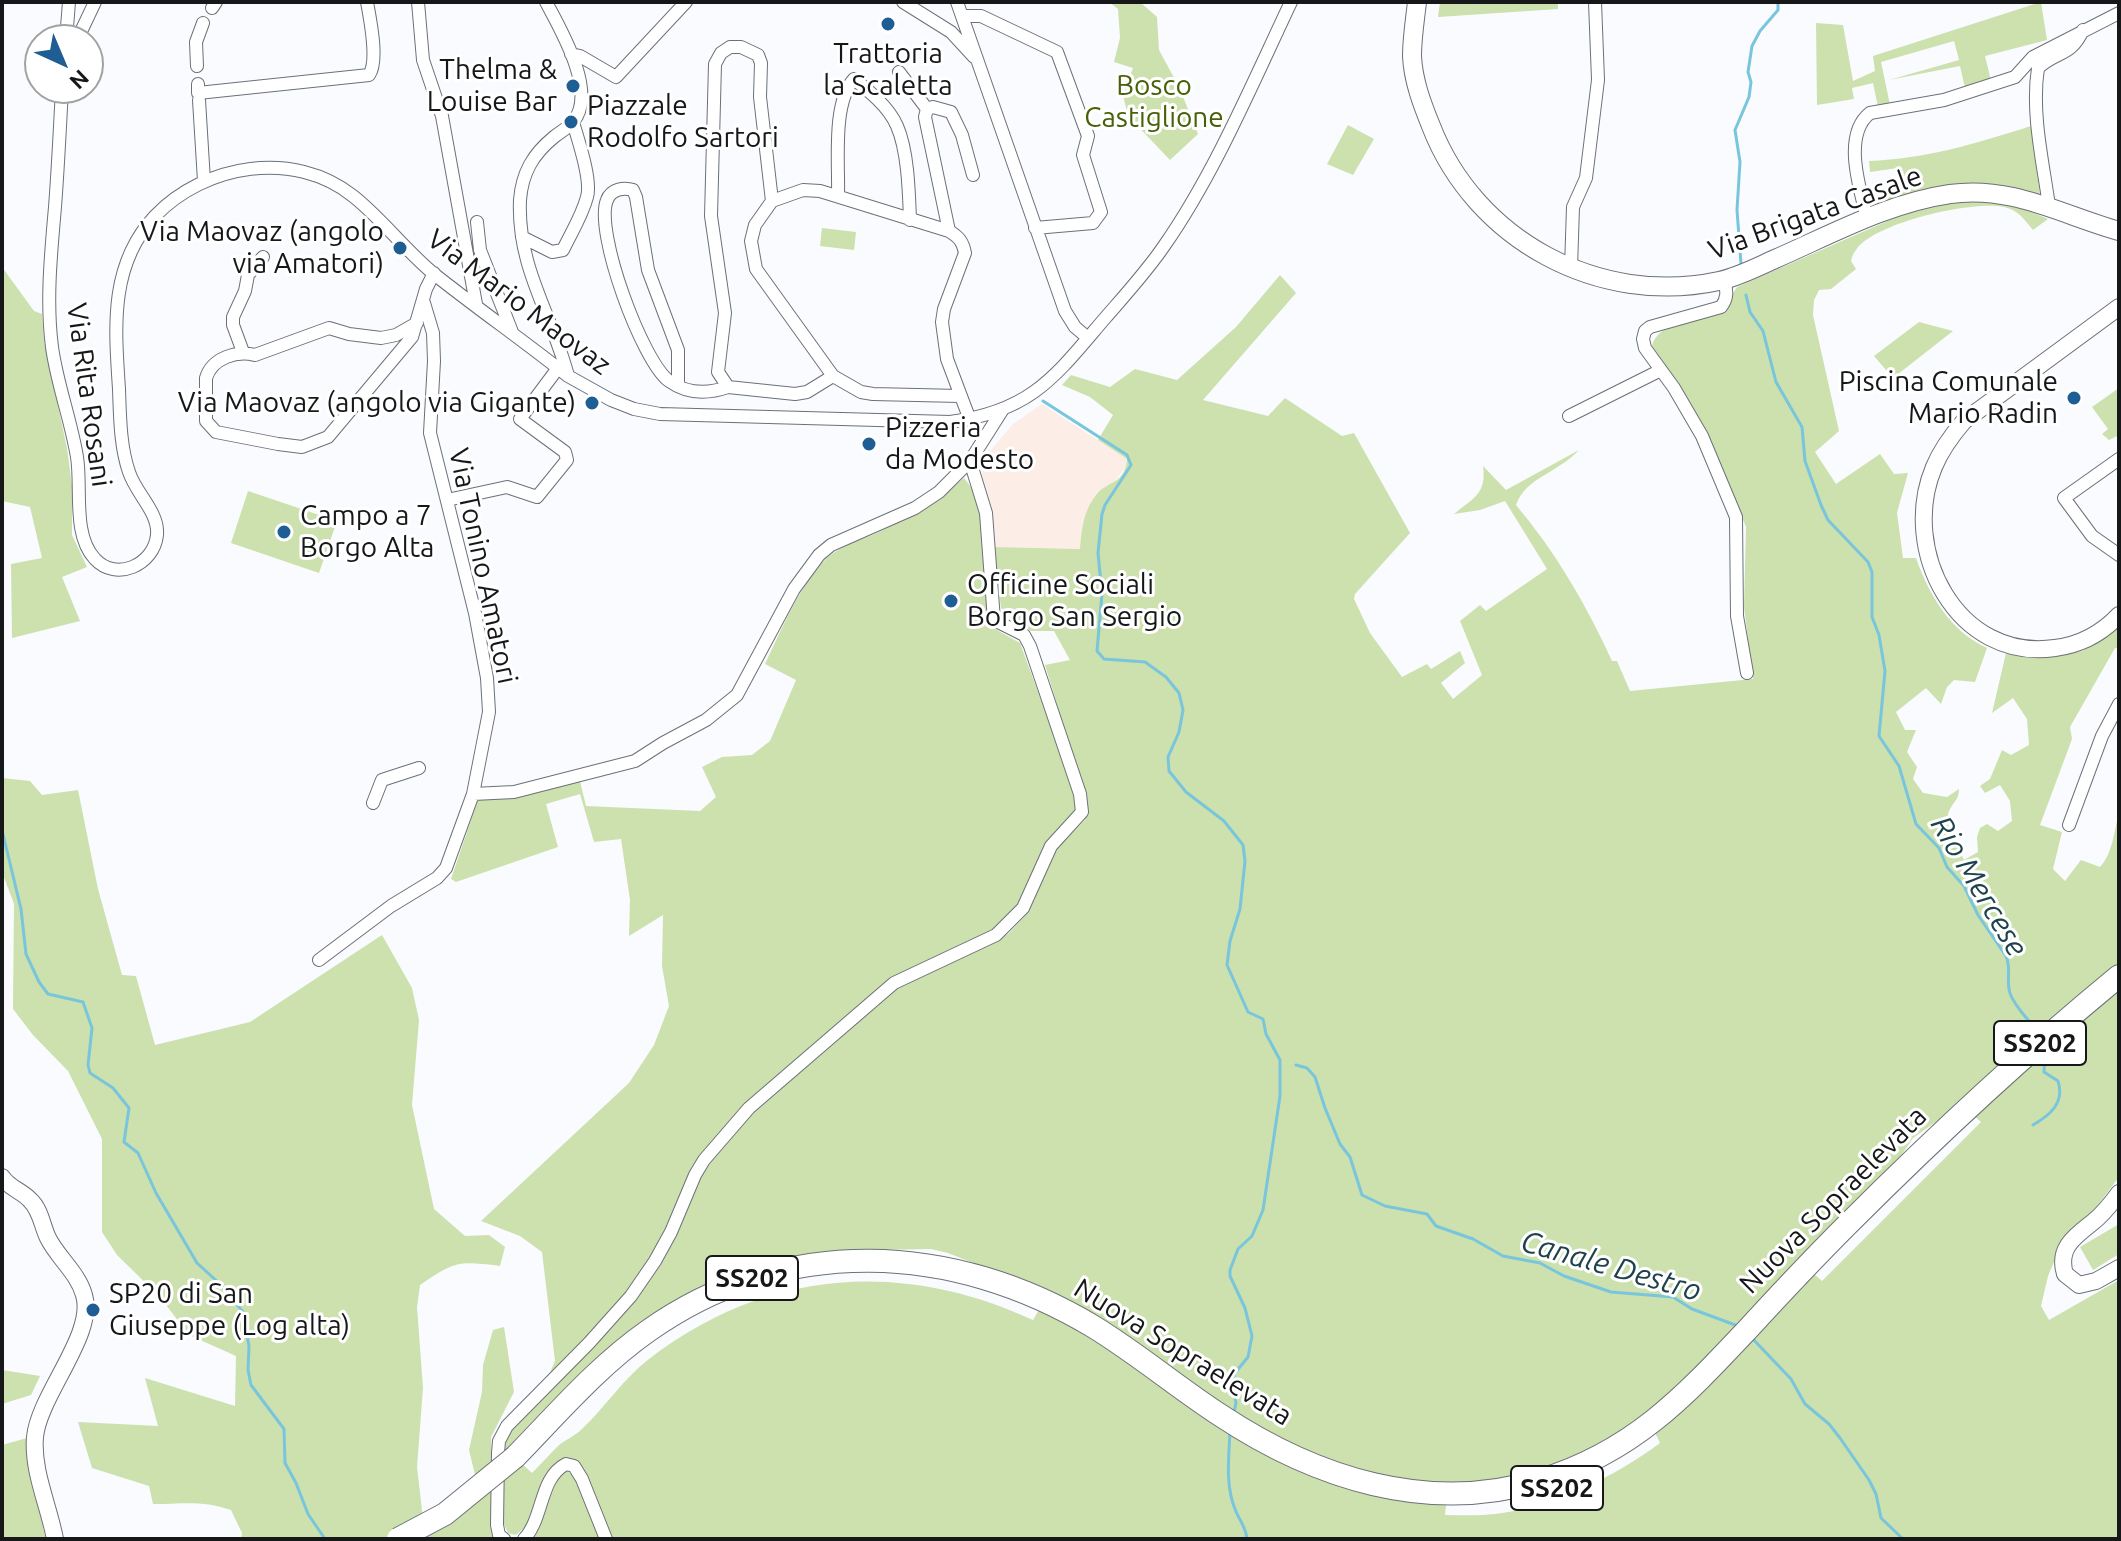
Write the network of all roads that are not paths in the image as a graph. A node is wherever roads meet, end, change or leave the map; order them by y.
1 (69, 2) edge
2 (95, 2) edge
3 (367, 2) edge
4 (418, 2) edge
5 (546, 2) edge
6 (686, 2) edge
7 (903, 2) edge
8 (957, 2) edge
9 (1291, 2) edge
10 (1417, 2) edge
11 (1595, 2) edge
12 (2119, 13) edge
13 (962, 16) junction
14 (203, 23) dead end
15 (67, 24) edge
16 (85, 24) edge
17 (2084, 29) junction
18 (571, 54) junction
19 (978, 63) junction
20 (197, 66) dead end
21 (899, 72) dead end
22 (198, 84) dead end
23 (199, 100) dead end
24 (61, 104) edge
25 (927, 109) junction
26 (573, 122) junction
27 (930, 142) junction
28 (902, 145) junction
29 (973, 175) dead end
30 (204, 181) junction
31 (838, 195) junction
32 (772, 201) junction
33 (2049, 206) junction
34 (1867, 218) junction
35 (910, 220) junction
36 (477, 222) dead end
37 (2090, 222) junction
38 (1035, 228) junction
39 (949, 231) junction
40 (2119, 231) edge
41 (522, 237) junction
42 (2119, 238) edge
43 (263, 257) dead end
44 (1571, 268) junction
45 (434, 273) junction
46 (1724, 280) junction
47 (424, 303) junction
48 (476, 304) junction
49 (2119, 307) edge
50 (417, 323) junction
51 (512, 332) junction
52 (1088, 338) junction
53 (243, 352) junction
54 (1661, 370) junction
55 (563, 372) junction
56 (833, 376) junction
57 (678, 386) junction
58 (728, 387) junction
59 (960, 396) junction
60 (1003, 409) junction
61 (1569, 416) dead end
62 (970, 420) junction
63 (2119, 459) edge
64 (970, 461) junction
65 (447, 500) junction
66 (2119, 555) edge
67 (141, 564) joint
68 (2119, 615) edge
69 (1747, 673) dead end
70 (2119, 704) edge
71 (419, 768) dead end
72 (473, 794) junction
73 (373, 803) dead end
74 (2069, 825) dead end
75 (319, 960) dead end
76 (2118, 983) edge
77 (3, 1181) edge
78 (2119, 1193) edge
79 (2119, 1268) edge
80 (520, 1462) junction
81 (55, 1539) edge
82 (398, 1539) edge
83 (426, 1539) edge
84 (504, 1539) edge
85 (524, 1539) edge
86 (606, 1539) edge

1 - 15 street
2 - 16 street
3 - 22 street
4 - 48 street
5 - 18 street
6 - 18 street
7 - 19 street
8 - 13 street
9 - 52 street, Via Mario Maovaz
10 - 44 main road, Via Brigata Casale
11 - 44 street
12 - 17 street
13 - 19 street
13 - 38 street
14 - 20 street
17 - 33 street
17 - 34 street
18 - 26 street
19 - 38 street
21 - 25 street
23 - 30 street
24 - 67 street, Via Rita Rosani
25 - 27 street
25 - 29 street
26 - 41 street
26 - 41 street
27 - 28 street
27 - 39 street
28 - 31 street
28 - 35 street
30 - 45 street, Via Mario Maovaz
30 - 67 street, Via Mario Maovaz
31 - 32 street
31 - 35 street
32 - 56 street
32 - 58 street
33 - 34 main road, Via Brigata Casale
33 - 37 main road, Via Brigata Casale
34 - 46 main road, Via Brigata Casale
35 - 39 street
36 - 51 street
37 - 40 main road, Via Brigata Casale
37 - 42 street
38 - 52 street
39 - 59 street
41 - 55 street
43 - 53 street
44 - 46 main road, Via Brigata Casale
45 - 47 street
45 - 48 street, Via Mario Maovaz
46 - 54 street
47 - 50 street
47 - 65 street, Via Tonino Amatori
48 - 51 street, Via Mario Maovaz
49 - 68 street
50 - 53 street
50 - 53 street
51 - 55 street, Via Mario Maovaz
52 - 60 street, Via Mario Maovaz
54 - 61 street
54 - 69 street
55 - 62 street, Via Mario Maovaz
55 - 65 street
56 - 58 street
56 - 59 street
57 - 57 street
57 - 58 street
59 - 62 street
60 - 62 street, Via Mario Maovaz
60 - 64 street
63 - 66 street
64 - 72 street
64 - 84 street
65 - 72 street, Via Tonino Amatori
70 - 74 street
71 - 73 street
72 - 75 street, Via Tonino Amatori
76 - 80 highway, Nuova Sopraelevata / SS202
77 - 81 street
78 - 79 street
80 - 82 highway, Nuova Sopraelevata / SS202, bridge
80 - 83 highway, Nuova Sopraelevata / SS202
85 - 86 street

